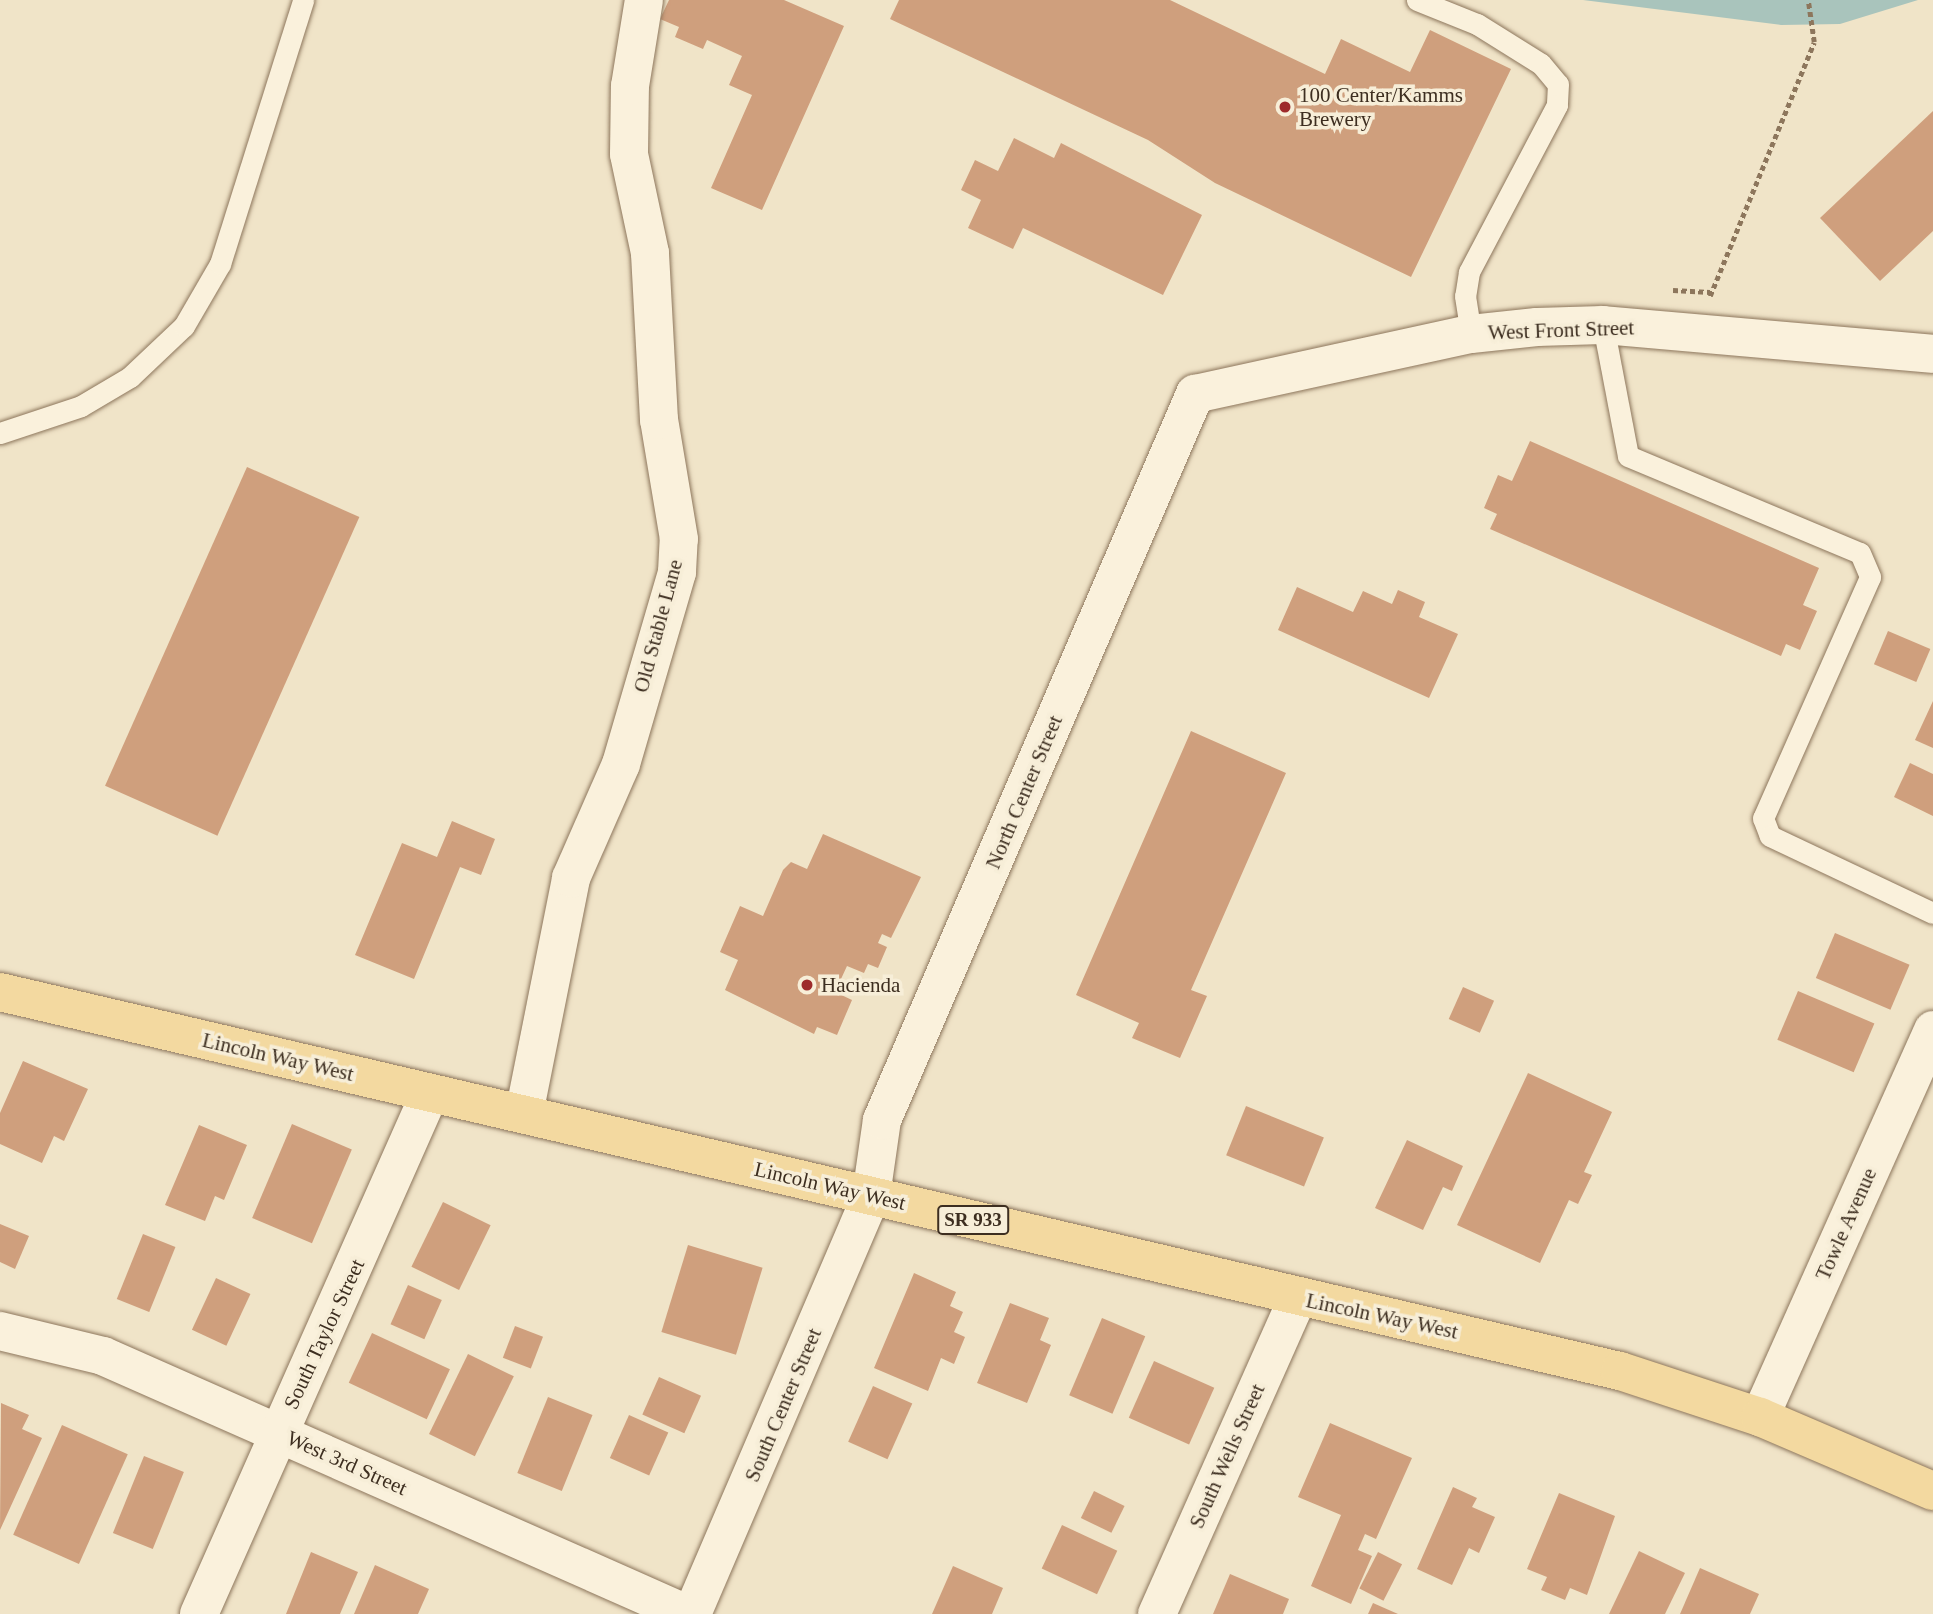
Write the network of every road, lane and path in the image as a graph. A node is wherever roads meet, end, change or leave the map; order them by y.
1 (303, 0) edge
2 (644, 0) edge
3 (1417, 0) edge
4 (1808, 0) edge
5 (1710, 292) dead end
6 (1603, 325) junction
7 (1472, 334) junction
8 (1933, 354) edge
9 (1195, 394) joint
10 (0, 433) edge
11 (1933, 913) edge
12 (0, 992) edge
13 (1933, 1030) edge
14 (430, 1093) junction
15 (524, 1114) junction
16 (871, 1196) junction
17 (1298, 1298) junction
18 (0, 1331) edge
19 (1760, 1417) junction
20 (278, 1433) junction
21 (1933, 1491) edge
22 (199, 1614) edge
23 (687, 1614) edge
24 (692, 1614) edge
25 (1157, 1614) edge

1 - 10 lane
2 - 15 street, Old Stable Lane
3 - 7 lane
4 - 5 path
6 - 7 street, West Front Street
6 - 8 street, West Front Street
6 - 11 lane
7 - 9 street, West Front Street
9 - 16 street, North Center Street
12 - 14 main road, Lincoln Way West / SR 933
13 - 19 street, Towle Avenue
14 - 15 main road, Lincoln Way West / SR 933
14 - 20 street, South Taylor Street
15 - 16 main road, Lincoln Way West / SR 933
16 - 17 main road, Lincoln Way West / SR 933
16 - 24 street, South Center Street
17 - 19 main road, Lincoln Way West / SR 933
17 - 25 street, South Wells Street
18 - 20 street, West 3rd Street
19 - 21 main road, Lincoln Way West / SR 933
20 - 22 street, South Taylor Street
20 - 23 street, West 3rd Street

